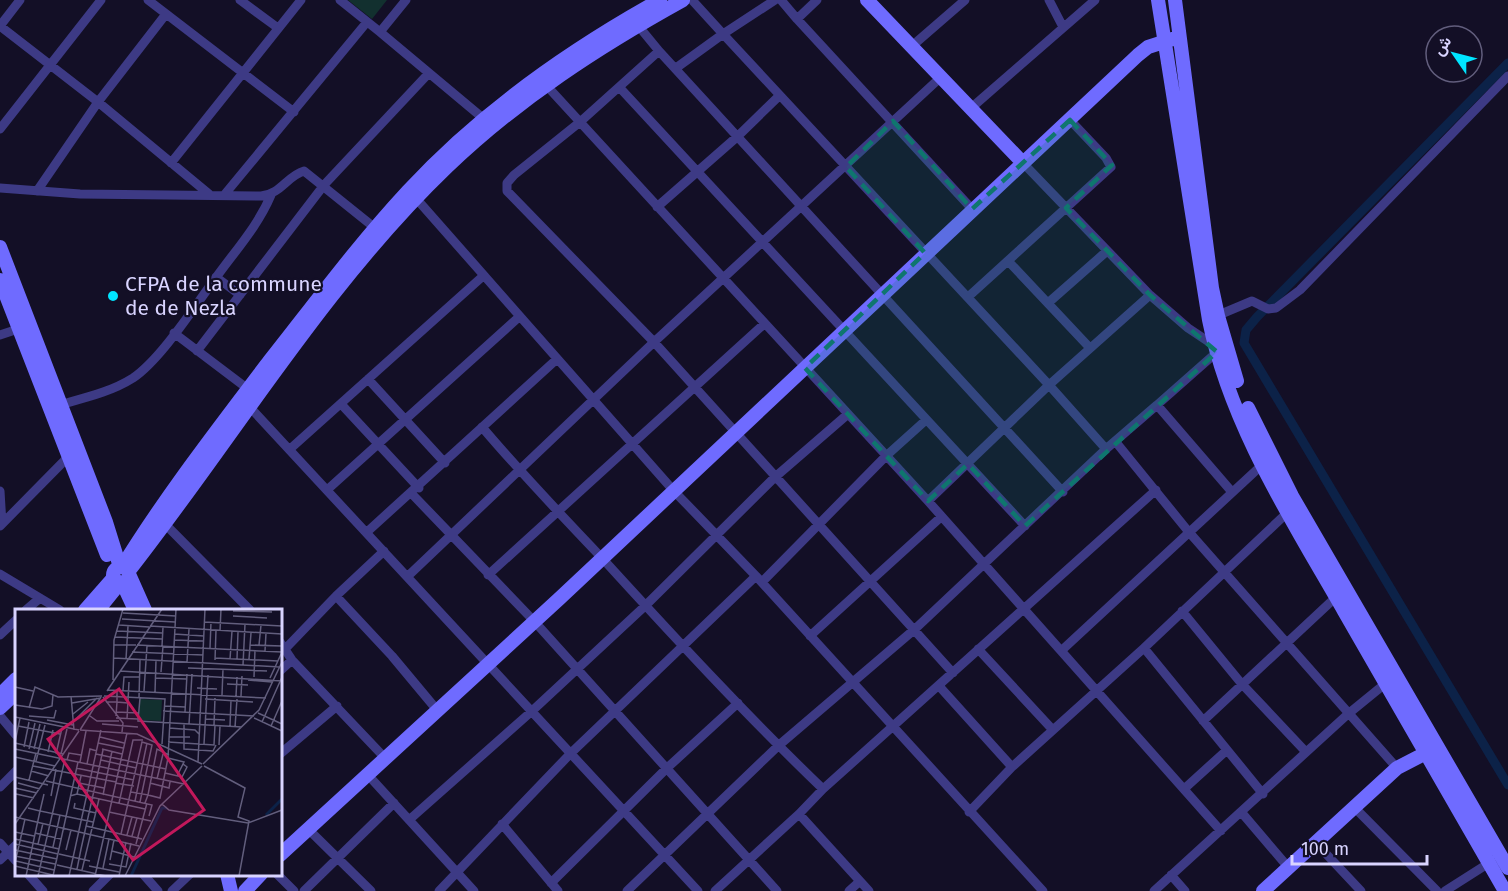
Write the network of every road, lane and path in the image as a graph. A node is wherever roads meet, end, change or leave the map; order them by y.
1 (20, 0) edge
2 (101, 0) edge
3 (148, 0) edge
4 (240, 0) edge
5 (301, 0) edge
6 (340, 0) edge
7 (406, 0) edge
8 (660, 0) edge
9 (683, 0) edge
10 (692, 0) edge
11 (775, 0) edge
12 (781, 0) edge
13 (817, 0) edge
14 (867, 0) edge
15 (965, 0) edge
16 (1049, 0) edge
17 (1095, 0) edge
18 (1158, 0) edge
19 (1175, 0) edge
20 (166, 14) junction
21 (1178, 15) junction
22 (797, 19) junction
23 (634, 20) junction
24 (368, 22) junction
25 (1161, 23) junction
26 (0, 26) edge
27 (1063, 27) junction
28 (278, 28) junction
29 (380, 32) junction
30 (723, 34) junction
31 (1179, 37) junction
32 (1163, 42) junction
33 (912, 46) junction
34 (1148, 47) junction
35 (659, 51) junction
36 (51, 64) junction
37 (676, 68) junction
38 (243, 73) junction
39 (429, 74) junction
40 (1508, 76) edge
41 (941, 77) junction
42 (546, 85) junction
43 (620, 88) junction
44 (779, 96) junction
45 (98, 102) junction
46 (970, 110) junction
47 (294, 112) junction
48 (484, 119) junction
49 (1070, 120) junction
50 (893, 121) junction
51 (580, 122) junction
52 (0, 129) edge
53 (738, 136) junction
54 (171, 163) junction
55 (1023, 163) junction
56 (846, 167) junction
57 (697, 171) junction
58 (324, 185) junction
59 (0, 188) edge
60 (37, 191) junction
61 (209, 194) junction
62 (225, 194) junction
63 (413, 194) junction
64 (271, 195) junction
65 (802, 204) junction
66 (657, 207) junction
67 (1066, 208) junction
68 (972, 209) junction
69 (375, 228) junction
70 (763, 241) junction
71 (0, 247) edge
72 (1107, 251) junction
73 (925, 253) junction
74 (1009, 262) junction
75 (216, 277) junction
76 (482, 277) junction
77 (722, 279) junction
78 (0, 280) edge
79 (884, 294) junction
80 (240, 295) junction
81 (1150, 295) junction
82 (968, 297) junction
83 (1048, 303) junction
84 (519, 317) junction
85 (1214, 318) junction
86 (764, 324) junction
87 (18, 329) junction
88 (845, 331) junction
89 (174, 333) junction
90 (0, 334) edge
91 (654, 342) junction
92 (1090, 348) junction
93 (1216, 349) junction
94 (197, 351) junction
95 (557, 359) junction
96 (805, 368) junction
97 (368, 379) junction
98 (1049, 385) junction
99 (694, 386) junction
100 (246, 398) junction
101 (592, 400) junction
102 (341, 404) junction
103 (59, 405) junction
104 (1157, 405) junction
105 (848, 414) junction
106 (405, 419) junction
107 (926, 420) junction
108 (1005, 426) junction
109 (482, 427) junction
110 (734, 432) junction
111 (1115, 441) junction
112 (377, 443) junction
113 (631, 443) junction
114 (290, 449) junction
115 (1106, 449) junction
116 (69, 456) junction
117 (886, 456) junction
118 (445, 463) junction
119 (968, 464) junction
120 (1263, 464) junction
121 (518, 471) junction
122 (774, 478) junction
123 (327, 490) junction
124 (415, 490) junction
125 (673, 490) junction
126 (1155, 490) junction
127 (0, 491) edge
128 (1063, 492) junction
129 (1232, 492) junction
130 (928, 501) junction
131 (558, 512) junction
132 (1287, 513) junction
133 (941, 517) junction
134 (1, 525) edge
135 (165, 525) junction
136 (819, 526) junction
137 (1025, 526) junction
138 (1188, 531) junction
139 (367, 532) junction
140 (716, 534) junction
141 (450, 535) junction
142 (384, 551) junction
143 (601, 558) junction
144 (984, 566) junction
145 (1223, 571) junction
146 (0, 574) edge
147 (121, 574) junction
148 (489, 575) junction
149 (408, 576) junction
150 (759, 579) junction
151 (870, 580) junction
152 (336, 596) junction
153 (1336, 597) junction
154 (40, 598) junction
155 (645, 606) junction
156 (1023, 608) junction
157 (27, 609) edge
158 (58, 609) edge
159 (86, 609) edge
160 (99, 609) edge
161 (135, 609) edge
162 (144, 609) edge
163 (249, 609) edge
164 (1182, 611) junction
165 (15, 621) edge
166 (534, 621) junction
167 (915, 629) junction
168 (0, 635) edge
169 (810, 636) junction
170 (1286, 642) junction
171 (284, 645) edge
172 (683, 646) junction
173 (978, 648) junction
174 (1144, 648) junction
175 (1061, 651) junction
176 (292, 660) junction
177 (488, 665) junction
178 (282, 668) edge
179 (577, 669) junction
180 (953, 673) junction
181 (15, 680) edge
182 (854, 683) junction
183 (1241, 683) junction
184 (1386, 683) junction
185 (939, 686) junction
186 (1097, 689) junction
187 (15, 694) edge
188 (0, 695) edge
189 (738, 703) junction
190 (337, 706) junction
191 (0, 708) edge
192 (437, 710) junction
193 (532, 711) junction
194 (614, 712) junction
195 (1348, 714) junction
196 (0, 716) edge
197 (1203, 721) junction
198 (893, 727) junction
199 (1052, 729) junction
200 (15, 734) edge
201 (778, 746) junction
202 (1227, 750) junction
203 (282, 752) edge
204 (1306, 752) junction
205 (571, 753) junction
206 (1426, 753) junction
207 (385, 758) junction
208 (1012, 767) junction
209 (1397, 768) junction
210 (666, 769) junction
211 (15, 772) edge
212 (368, 775) junction
213 (0, 787) edge
214 (823, 789) junction
215 (1184, 789) junction
216 (1263, 794) junction
217 (394, 803) junction
218 (1354, 807) junction
219 (624, 811) junction
220 (969, 812) junction
221 (1242, 813) junction
222 (706, 814) junction
223 (799, 814) junction
224 (409, 820) junction
225 (502, 824) junction
226 (308, 829) junction
227 (1221, 831) junction
228 (1315, 842) junction
229 (0, 843) edge
230 (15, 846) edge
231 (282, 850) edge
232 (8, 852) junction
233 (666, 856) junction
234 (338, 858) junction
235 (0, 860) edge
236 (15, 860) edge
237 (747, 860) junction
238 (1489, 863) junction
239 (1288, 867) junction
240 (1508, 868) edge
241 (455, 872) junction
242 (1171, 875) junction
243 (30, 876) edge
244 (108, 876) edge
245 (145, 876) edge
246 (188, 876) edge
247 (227, 876) edge
248 (259, 876) edge
249 (279, 876) edge
250 (860, 881) junction
251 (551, 883) junction
252 (1356, 889) edge
253 (43, 891) edge
254 (93, 891) edge
255 (158, 891) edge
256 (172, 891) edge
257 (231, 891) edge
258 (245, 891) edge
259 (294, 891) edge
260 (304, 891) edge
261 (371, 891) edge
262 (439, 891) edge
263 (474, 891) edge
264 (558, 891) edge
265 (627, 891) edge
266 (698, 891) edge
267 (715, 891) edge
268 (777, 891) edge
269 (849, 891) edge
270 (869, 891) edge
271 (1043, 891) edge
272 (1154, 891) edge
273 (1185, 891) edge
274 (1263, 891) edge
275 (1437, 891) edge
276 (1445, 891) edge
277 (1505, 891) edge

1 - 26 street
2 - 36 street
3 - 20 street
4 - 28 street
5 - 28 street
6 - 24 street
7 - 29 street
8 - 23 main road
9 - 23 main road
10 - 30 street
11 - 30 street
12 - 22 street
13 - 22 street
14 - 33 main road
15 - 33 street
16 - 27 street
17 - 27 street
18 - 25 main road
19 - 21 main road
20 - 38 street
20 - 45 street
21 - 25 main road
21 - 31 main road
22 - 50 street
23 - 35 street
23 - 42 main road
23 - 48 main road
24 - 29 street
24 - 47 street
25 - 32 main road
25 - 34 main road
26 - 36 street
27 - 46 street
28 - 38 street
29 - 39 street
30 - 37 street
30 - 44 street
31 - 32 main road
31 - 85 main road
32 - 34 main road
32 - 85 main road
33 - 41 main road
34 - 49 main road
35 - 37 street
35 - 43 street
36 - 45 street
36 - 52 street
37 - 53 street
38 - 47 street
38 - 54 street
39 - 48 street
39 - 58 street
40 - 85 street
41 - 46 main road
41 - 50 street
42 - 51 street
42 - 63 main road
43 - 51 street
43 - 57 street
44 - 53 street
44 - 56 street
45 - 54 street
45 - 60 street
46 - 55 main road
47 - 62 street
48 - 63 main road
49 - 55 main road
49 - 67 street
50 - 56 street
50 - 68 street
51 - 66 street
51 - 91 street
53 - 57 street
53 - 65 street
54 - 61 street
55 - 67 street
55 - 68 main road
56 - 65 street
56 - 73 street
57 - 66 street
57 - 70 street
58 - 64 street
58 - 69 street
58 - 80 street
59 - 60 street
60 - 61 street
61 - 62 street
62 - 64 street
63 - 69 main road
63 - 76 street
63 - 100 main road
64 - 75 street
65 - 70 street
65 - 79 street
66 - 77 street
67 - 72 street
67 - 74 street
68 - 73 main road
69 - 100 main road
70 - 77 street
70 - 88 street
71 - 103 main road
72 - 81 street
72 - 83 street
73 - 79 main road
73 - 82 street
74 - 82 street
74 - 83 street
75 - 80 street
75 - 89 street
76 - 84 street
76 - 97 street
77 - 86 street
77 - 91 street
78 - 87 main road
79 - 88 main road
79 - 108 street
80 - 94 street
81 - 92 street
81 - 93 street
82 - 98 street
83 - 92 street
84 - 95 street
84 - 106 street
85 - 93 main road
85 - 240 main road
86 - 96 street
86 - 99 street
87 - 90 street
87 - 116 main road
88 - 96 main road
88 - 107 street
89 - 94 street
89 - 103 street
91 - 99 street
91 - 101 street
92 - 98 street
93 - 104 street
93 - 120 main road
94 - 100 street
95 - 101 street
95 - 109 street
96 - 105 street
96 - 110 main road
97 - 102 street
97 - 106 street
98 - 108 street
98 - 115 street
99 - 110 street
99 - 113 street
100 - 114 street
100 - 135 main road
100 - 147 main road
101 - 113 street
101 - 121 street
102 - 112 street
102 - 114 street
103 - 147 main road
104 - 111 street
104 - 129 street
105 - 117 street
105 - 122 street
106 - 112 street
106 - 118 street
107 - 117 street
107 - 119 street
108 - 119 street
108 - 128 street
109 - 118 street
109 - 121 street
110 - 122 street
110 - 125 main road
111 - 115 street
111 - 126 street
112 - 123 street
112 - 124 street
113 - 125 street
113 - 131 street
114 - 123 street
115 - 128 street
116 - 134 street
116 - 147 main road
117 - 130 street
117 - 136 street
118 - 124 street
119 - 130 street
119 - 137 street
120 - 129 street
120 - 132 main road
121 - 131 street
121 - 141 street
122 - 136 street
122 - 140 street
123 - 139 street
124 - 139 street
124 - 141 street
125 - 140 street
125 - 143 main road
126 - 138 street
126 - 156 street
127 - 134 street
128 - 137 street
129 - 138 street
130 - 133 street
131 - 143 street
131 - 148 street
132 - 145 street
132 - 153 main road
133 - 144 street
133 - 151 street
135 - 147 main road
135 - 163 street
136 - 150 street
136 - 151 street
137 - 144 street
138 - 145 street
138 - 175 street
139 - 142 street
140 - 150 street
140 - 155 street
141 - 148 street
141 - 149 street
142 - 149 street
142 - 152 street
143 - 155 street
143 - 166 main road
144 - 156 street
144 - 167 street
145 - 164 street
145 - 170 street
146 - 154 street
147 - 159 main road
147 - 160 main road
147 - 161 main road
147 - 162 main road
148 - 166 street
149 - 177 street
150 - 169 street
150 - 172 street
151 - 167 street
151 - 169 street
152 - 171 street
152 - 192 street
153 - 170 street
153 - 184 main road
154 - 157 street
154 - 158 street
155 - 172 street
155 - 179 street
156 - 173 street
156 - 175 street
164 - 174 street
164 - 183 street
165 - 168 street
166 - 177 main road
166 - 179 street
167 - 180 street
167 - 182 street
169 - 182 street
170 - 183 street
170 - 195 street
171 - 176 street
172 - 189 street
172 - 194 street
173 - 180 street
173 - 199 street
174 - 186 street
174 - 197 street
175 - 186 street
176 - 178 street
176 - 190 street
177 - 192 main road
177 - 193 street
179 - 193 street
179 - 194 street
180 - 185 street
181 - 188 main road
182 - 198 street
182 - 201 street
183 - 197 street
183 - 204 street
184 - 195 street
184 - 206 main road
185 - 198 street
185 - 208 street
186 - 199 street
186 - 215 street
187 - 191 main road
189 - 201 street
189 - 210 street
190 - 203 street
190 - 207 street
192 - 207 main road
193 - 205 street
193 - 224 street
194 - 205 street
194 - 210 street
195 - 204 street
195 - 209 street
196 - 200 street
197 - 202 street
198 - 214 street
198 - 220 street
199 - 208 street
201 - 214 street
201 - 222 street
202 - 215 street
202 - 216 street
204 - 216 street
205 - 219 street
205 - 225 street
206 - 209 main road
206 - 238 main road
207 - 212 main road
208 - 220 street
209 - 218 main road
210 - 219 street
210 - 222 street
211 - 213 street
212 - 217 street
212 - 226 main road
214 - 223 street
215 - 227 street
216 - 221 street
217 - 224 street
217 - 234 street
218 - 228 main road
218 - 275 street
219 - 233 street
219 - 251 street
220 - 271 street
221 - 227 street
221 - 239 street
222 - 233 street
222 - 237 street
223 - 237 street
223 - 250 street
224 - 241 street
225 - 241 street
225 - 251 street
226 - 231 main road
226 - 234 street
227 - 242 street
228 - 239 main road
228 - 252 street
229 - 232 street
230 - 232 street
232 - 235 street
232 - 236 street
233 - 265 street
233 - 266 street
234 - 260 street
234 - 261 street
237 - 267 street
237 - 268 street
238 - 276 street
238 - 277 main road
239 - 274 main road
241 - 262 street
241 - 263 street
242 - 272 street
242 - 273 street
243 - 253 street
244 - 254 street
245 - 255 street
246 - 256 street
247 - 257 main road
248 - 258 main road
249 - 259 street
250 - 269 street
250 - 270 street
251 - 264 street

